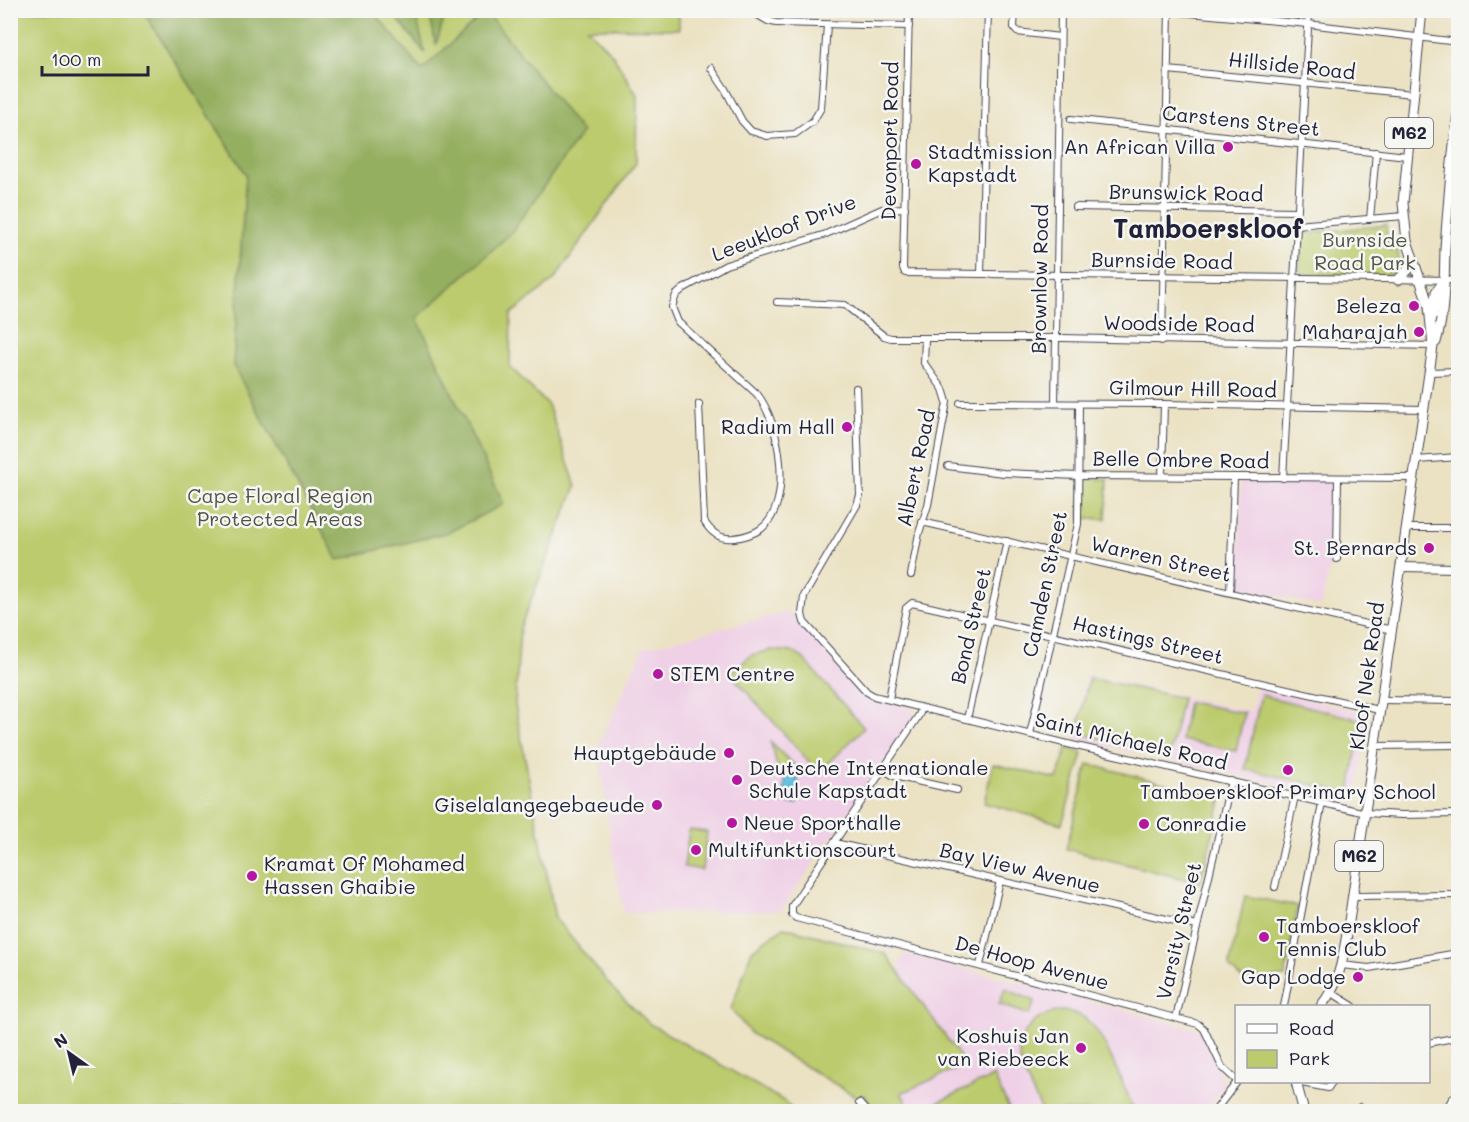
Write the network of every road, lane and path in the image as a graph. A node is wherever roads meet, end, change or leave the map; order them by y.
1 (749, 10) edge
2 (909, 10) edge
3 (988, 10) edge
4 (1015, 10) edge
5 (1061, 10) edge
6 (1309, 10) edge
7 (1422, 10) edge
8 (1168, 11) edge
9 (1308, 24) junction
10 (827, 25) junction
11 (909, 26) junction
12 (1060, 37) junction
13 (1419, 37) junction
14 (1458, 42) edge
15 (711, 68) dead end
16 (1168, 70) junction
17 (1305, 84) junction
18 (1413, 94) junction
19 (1458, 115) edge
20 (1071, 120) dead end
21 (1168, 130) junction
22 (1301, 144) junction
23 (1376, 152) junction
24 (1407, 156) junction
25 (1075, 207) dead end
26 (906, 208) junction
27 (1165, 209) junction
28 (1297, 211) junction
29 (1404, 216) junction
30 (1370, 219) junction
31 (1296, 225) junction
32 (1412, 255) junction
33 (904, 272) joint
34 (981, 274) junction
35 (1056, 276) junction
36 (1164, 277) junction
37 (1294, 279) junction
38 (1398, 280) junction
39 (1421, 280) junction
40 (1444, 280) junction
41 (1458, 280) edge
42 (777, 303) dead end
43 (1431, 320) junction
44 (924, 338) junction
45 (1055, 339) junction
46 (1162, 341) junction
47 (1291, 342) junction
48 (1433, 346) junction
49 (1458, 371) edge
50 (1430, 372) junction
51 (856, 388) dead end
52 (960, 403) dead end
53 (1055, 403) junction
54 (699, 404) dead end
55 (1079, 404) junction
56 (1164, 404) junction
57 (1287, 406) junction
58 (1424, 409) junction
59 (1458, 457) edge
60 (1417, 459) junction
61 (948, 466) dead end
62 (1079, 476) junction
63 (1162, 476) junction
64 (1234, 477) junction
65 (1283, 478) junction
66 (1338, 478) junction
67 (1414, 478) junction
68 (922, 522) junction
69 (1407, 528) junction
70 (1458, 528) edge
71 (1007, 541) junction
72 (1070, 556) junction
73 (1337, 559) dead end
74 (1401, 567) junction
75 (1458, 568) edge
76 (911, 575) dead end
77 (1230, 592) junction
78 (990, 621) junction
79 (1392, 630) junction
80 (1052, 635) junction
81 (889, 699) junction
82 (1458, 701) edge
83 (1380, 705) junction
84 (922, 708) junction
85 (967, 719) junction
86 (1030, 734) junction
87 (1458, 745) edge
88 (1375, 746) junction
89 (884, 771) junction
90 (1231, 781) junction
91 (957, 790) dead end
92 (1295, 796) junction
93 (1322, 803) junction
94 (1366, 813) junction
95 (1458, 814) edge
96 (835, 843) junction
97 (1000, 881) junction
98 (1275, 887) dead end
99 (1458, 895) edge
100 (1353, 896) junction
101 (1197, 926) junction
102 (1458, 953) edge
103 (1341, 965) junction
104 (980, 966) junction
105 (1332, 993) junction
106 (1284, 1005) edge
107 (1322, 1005) edge
108 (1351, 1005) edge
109 (1176, 1018) junction
110 (1458, 1037) edge
111 (1430, 1043) edge
112 (1235, 1079) edge
113 (1236, 1083) edge
114 (1296, 1083) edge
115 (1301, 1083) edge
116 (1331, 1083) edge
117 (1458, 1095) edge
118 (859, 1103) dead end
119 (867, 1112) edge
120 (1214, 1112) edge
121 (1304, 1112) edge
122 (1445, 1112) edge

1 - 10 street
2 - 11 street, Devonport Road
3 - 34 street
4 - 12 street
5 - 12 street, Brownlow Road
6 - 9 street
7 - 13 main road, M62
8 - 9 street
8 - 16 street
9 - 13 street
9 - 17 street
10 - 11 street
10 - 15 street
11 - 26 street, Devonport Road
12 - 35 street, Brownlow Road
13 - 14 street
13 - 18 main road, M62
16 - 17 street, Hillside Road
16 - 21 street
17 - 18 street, Hillside Road
17 - 22 street
18 - 24 main road, M62
19 - 40 main road, M62
20 - 21 street, Carstens Street
21 - 22 street, Carstens Street
21 - 27 street
22 - 23 street, Carstens Street
22 - 28 street
23 - 24 street, Carstens Street
23 - 30 street
24 - 29 main road, M62
25 - 27 street, Brunswick Road
26 - 33 street, Devonport Road
26 - 54 street, Leeukloof Drive
27 - 28 street, Brunswick Road
27 - 36 street
28 - 31 street
29 - 30 street
29 - 32 main road, M62
30 - 31 street
31 - 37 street
32 - 38 main road
32 - 39 main road, M62
33 - 34 street, Burnside Road
34 - 35 street, Burnside Road
35 - 36 street, Burnside Road
35 - 45 street, Brownlow Road
36 - 37 street, Burnside Road
36 - 46 street
37 - 38 street, Burnside Road
37 - 47 street
38 - 39 street, Burnside Road
39 - 40 street
39 - 43 main road, M62
40 - 41 street
40 - 43 main road
40 - 48 main road, M62
42 - 44 street, Woodside Road
43 - 48 main road, M62
44 - 45 street, Woodside Road
44 - 68 street, Albert Road
45 - 46 street, Woodside Road
45 - 53 street, Brownlow Road
46 - 47 street, Woodside Road
47 - 48 street, Woodside Road
47 - 57 street
48 - 50 main road, Kloof Nek Road / M62
49 - 50 street
50 - 58 main road, Kloof Nek Road / M62
51 - 81 street, Saint Michaels Road
52 - 53 street, Gilmour Hill Road
53 - 55 street, Gilmour Hill Road
55 - 56 street, Gilmour Hill Road
55 - 62 street, Camden Street
56 - 57 street, Gilmour Hill Road
56 - 63 street
57 - 58 street, Gilmour Hill Road
57 - 65 street
58 - 60 main road, Kloof Nek Road / M62
59 - 60 street
60 - 67 main road, Kloof Nek Road / M62
61 - 62 street, Belle Ombre Road
62 - 63 street, Belle Ombre Road
62 - 72 street, Camden Street
63 - 64 street, Belle Ombre Road
64 - 65 street, Belle Ombre Road
64 - 77 street
65 - 66 street, Belle Ombre Road
66 - 67 street, Belle Ombre Road
66 - 73 street
67 - 69 main road, Kloof Nek Road / M62
68 - 71 street, Warren Street
68 - 76 street, Albert Road
69 - 70 street
69 - 74 main road, Kloof Nek Road / M62
71 - 72 street, Warren Street
71 - 78 street, Bond Street
72 - 77 street, Warren Street
72 - 80 street, Camden Street
74 - 75 street
74 - 79 main road, Kloof Nek Road / M62
77 - 79 street, Warren Street
78 - 80 street, Hastings Street
78 - 81 street, Hastings Street
78 - 85 street, Bond Street
79 - 83 main road, Kloof Nek Road / M62
80 - 83 street, Hastings Street
80 - 86 street, Camden Street
81 - 84 street, Saint Michaels Road
82 - 83 street, Hastings Street
83 - 88 main road, Kloof Nek Road / M62
84 - 85 street, Saint Michaels Road
84 - 89 street
85 - 86 street, Saint Michaels Road
86 - 90 street, Saint Michaels Road
87 - 88 street
88 - 94 main road, Kloof Nek Road / M62
89 - 91 street
89 - 96 street
90 - 92 street, Saint Michaels Road
90 - 101 street, Varsity Street
92 - 93 street, Saint Michaels Road
92 - 98 street
93 - 94 street, Saint Michaels Road
93 - 106 street
94 - 95 street, Saint Michaels Road
94 - 100 main road, Kloof Nek Road / M62
96 - 97 street, Bay View Avenue
96 - 104 street, De Hoop Avenue
97 - 101 street, Bay View Avenue
97 - 104 street
99 - 100 street
100 - 103 main road, Kloof Nek Road / M62
101 - 109 street, Varsity Street
102 - 103 street
103 - 105 main road, Kloof Nek Road / M62
104 - 109 street, De Hoop Avenue
105 - 107 main road, Kloof Nek Road / M62
105 - 108 street
109 - 112 street, De Hoop Avenue
110 - 111 street
113 - 120 street
114 - 121 main road
115 - 116 street
117 - 122 street
118 - 119 street

